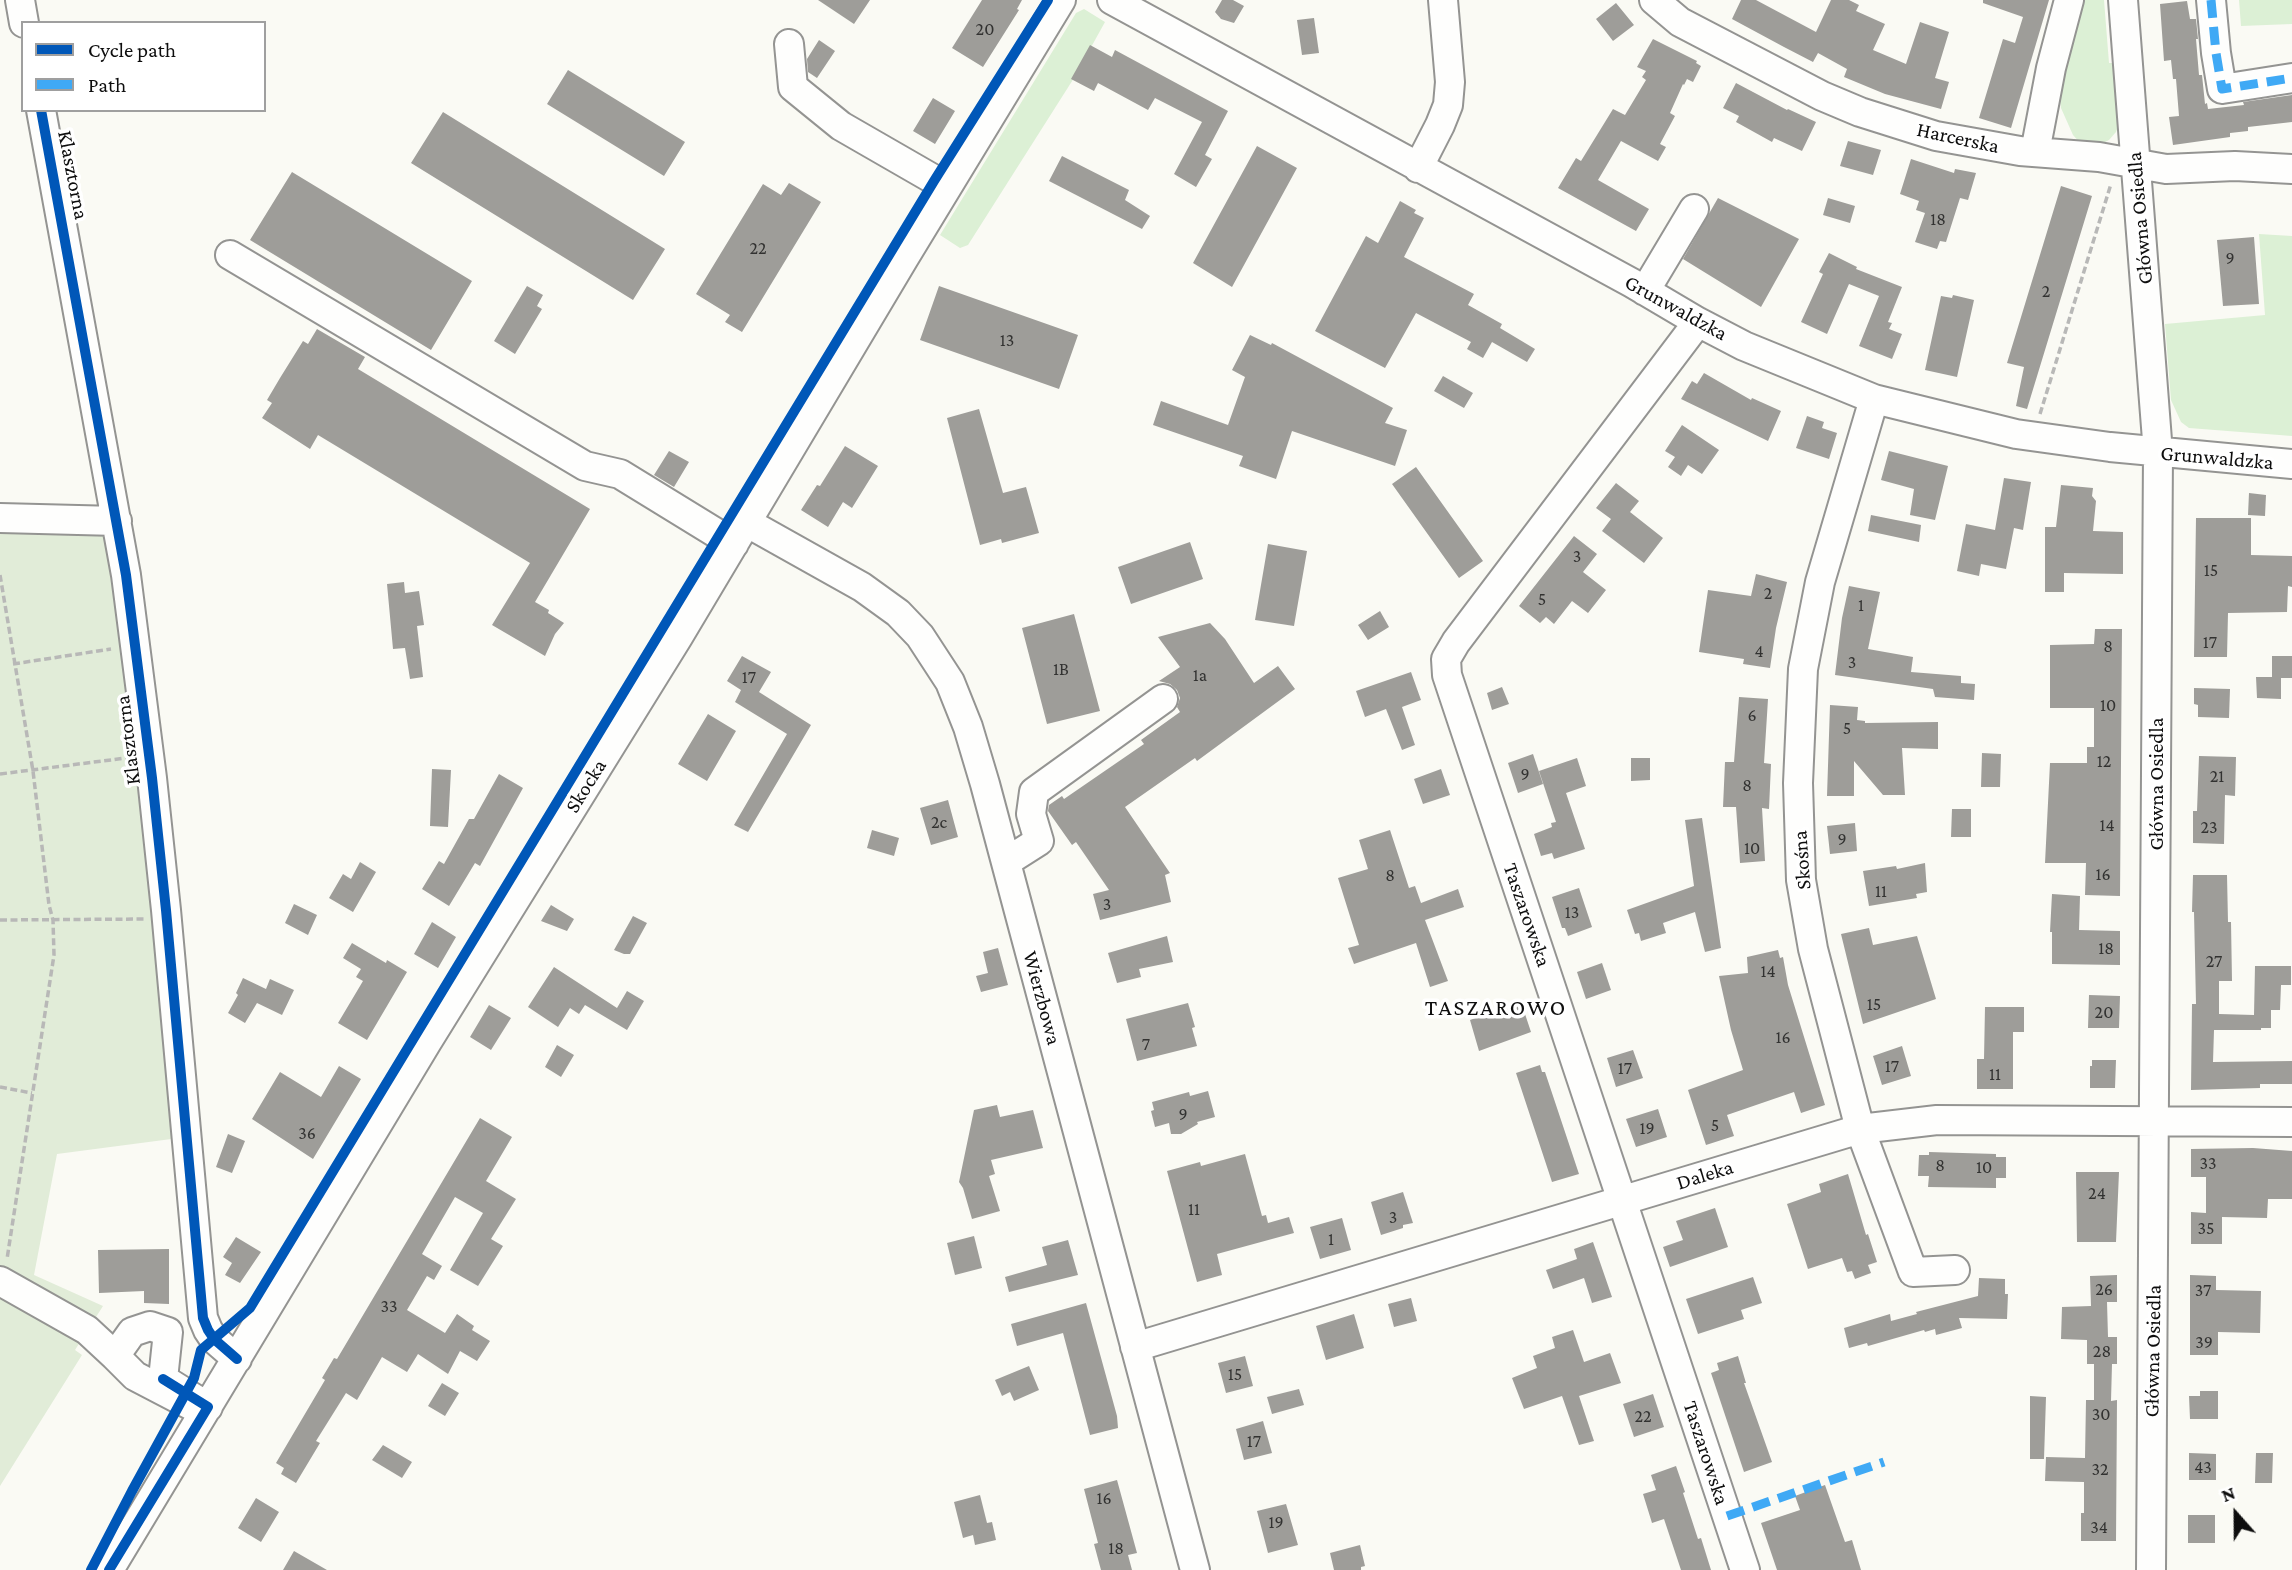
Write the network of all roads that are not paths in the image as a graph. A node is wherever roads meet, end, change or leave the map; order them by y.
1 (20, 0) edge
2 (1061, 0) edge
3 (1112, 0) edge
4 (1443, 0) edge
5 (1654, 0) edge
6 (2069, 0) edge
7 (2123, 0) edge
8 (2211, 0) edge
9 (24, 21) edge
10 (789, 44) dead end
11 (2292, 78) edge
12 (41, 112) edge
13 (2035, 152) junction
14 (2127, 162) junction
15 (1418, 168) junction
16 (2292, 169) edge
17 (947, 187) junction
18 (1694, 209) dead end
19 (230, 255) dead end
20 (1644, 291) junction
21 (1698, 322) junction
22 (1874, 399) junction
23 (2158, 453) junction
24 (2292, 464) edge
25 (0, 518) edge
26 (117, 521) junction
27 (740, 533) junction
28 (1163, 699) dead end
29 (1006, 862) junction
30 (2154, 1121) junction
31 (2292, 1122) edge
32 (1860, 1129) junction
33 (1622, 1200) junction
34 (1955, 1270) dead end
35 (0, 1282) edge
36 (1135, 1347) junction
37 (116, 1356) junction
38 (237, 1359) junction
39 (206, 1410) junction
40 (109, 1570) edge
41 (1195, 1570) edge
42 (1745, 1570) edge
43 (2151, 1570) edge

1 - 9 street
2 - 17 street, Skocka
3 - 15 street, Grunwaldzka
4 - 15 street
5 - 13 street, Harcerska
6 - 13 street
7 - 14 street, Główna Osiedla
8 - 11 street
10 - 17 street
12 - 26 street, Klasztorna
13 - 14 street, Harcerska
14 - 16 street, Harcerska
14 - 23 street, Główna Osiedla
15 - 20 street, Grunwaldzka
17 - 27 street, Skocka
18 - 20 street
19 - 27 street, Wierzbowa
20 - 21 street, Grunwaldzka
21 - 22 street, Grunwaldzka
21 - 33 street, Taszarowska
22 - 23 street, Grunwaldzka
22 - 32 street, Skośna
23 - 24 street, Grunwaldzka
23 - 30 street, Główna Osiedla
25 - 26 street
26 - 38 street, Klasztorna
27 - 29 street, Wierzbowa
27 - 38 street, Skocka
28 - 29 street
29 - 36 street, Wierzbowa
30 - 31 street, Daleka
30 - 32 street, Daleka
30 - 43 street, Główna Osiedla
32 - 33 street, Daleka
32 - 34 street, Skośna
33 - 36 street, Daleka
33 - 42 street, Taszarowska
35 - 37 street
36 - 41 street, Wierzbowa
37 - 39 street
37 - 39 street
38 - 39 street, Skocka
39 - 40 street, Skocka

